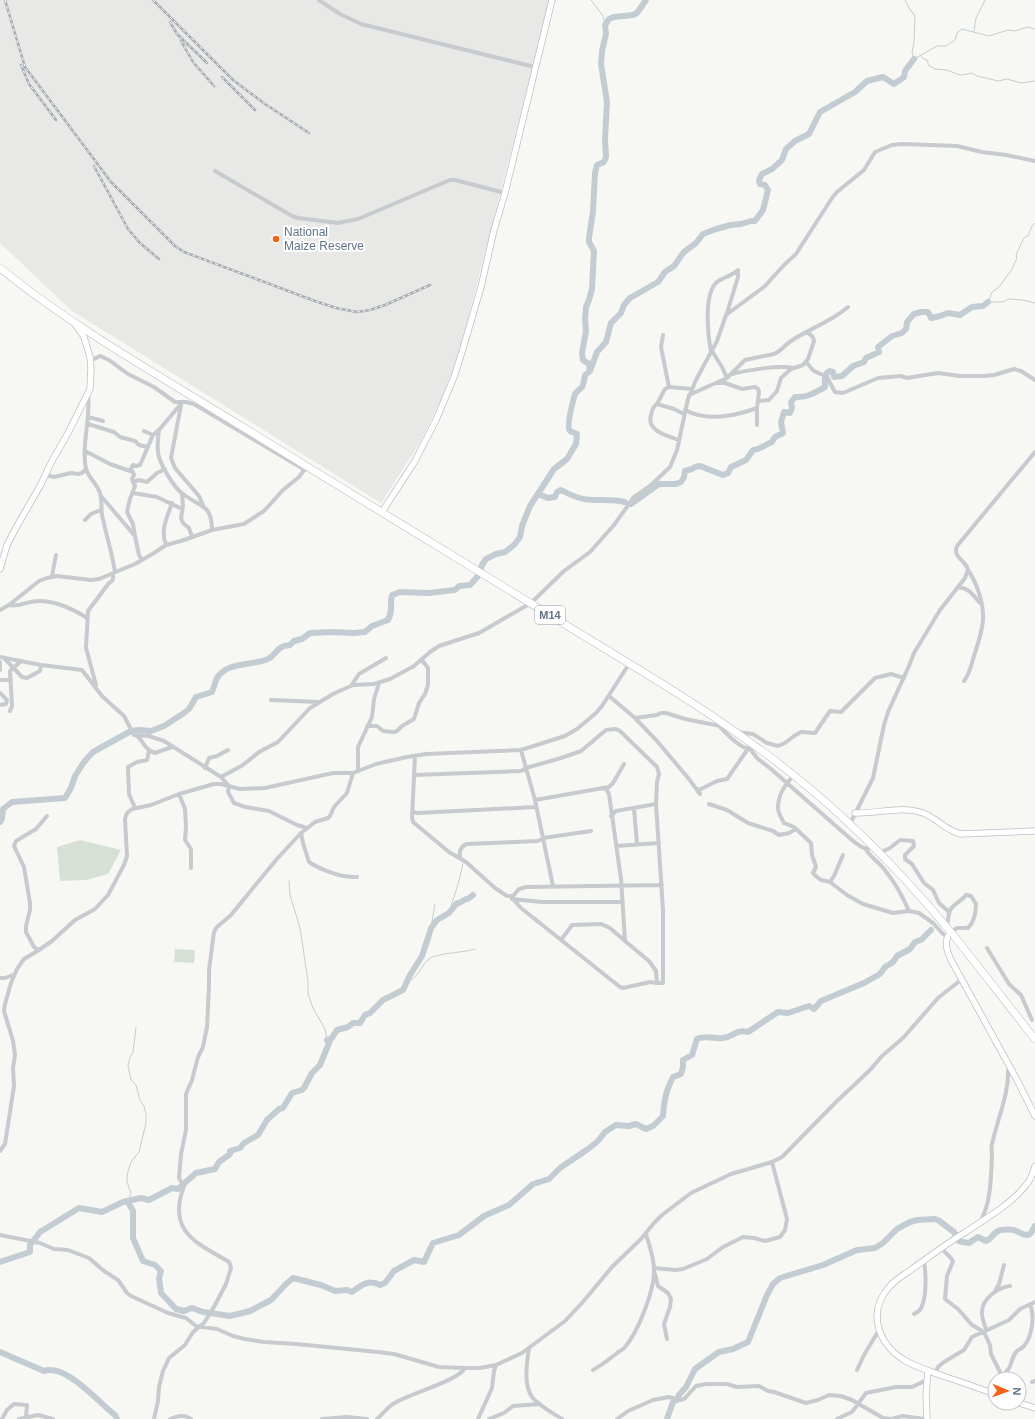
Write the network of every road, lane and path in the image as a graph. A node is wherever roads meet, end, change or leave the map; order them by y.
1 (319, 0) edge
2 (552, 0) edge
3 (535, 67) junction
4 (1035, 161) edge
5 (215, 171) dead end
6 (505, 194) junction
7 (0, 268) edge
8 (848, 307) dead end
9 (726, 315) junction
10 (75, 323) junction
11 (806, 332) junction
12 (663, 335) dead end
13 (711, 352) junction
14 (90, 361) junction
15 (806, 362) junction
16 (794, 368) junction
17 (732, 375) junction
18 (727, 378) junction
19 (1035, 380) edge
20 (716, 383) junction
21 (669, 387) junction
22 (692, 390) junction
23 (88, 395) junction
24 (690, 395) junction
25 (195, 398) junction
26 (758, 401) junction
27 (186, 402) junction
28 (181, 404) junction
29 (657, 404) junction
30 (757, 408) junction
31 (685, 412) junction
32 (88, 417) junction
33 (102, 421) dead end
34 (88, 424) junction
35 (757, 425) dead end
36 (159, 430) junction
37 (144, 431) dead end
38 (153, 435) junction
39 (679, 440) junction
40 (148, 447) junction
41 (85, 451) junction
42 (1035, 452) edge
43 (306, 468) junction
44 (86, 469) junction
45 (165, 469) junction
46 (130, 471) junction
47 (45, 475) junction
48 (133, 482) junction
49 (133, 492) junction
50 (182, 494) junction
51 (100, 496) junction
52 (172, 503) junction
53 (203, 505) junction
54 (182, 509) junction
55 (101, 510) junction
56 (382, 512) junction
57 (85, 520) dead end
58 (212, 530) junction
59 (135, 536) junction
60 (192, 537) junction
61 (166, 545) junction
62 (56, 555) dead end
63 (142, 560) junction
64 (0, 569) edge
65 (968, 570) junction
66 (114, 573) junction
67 (52, 576) junction
68 (958, 587) junction
69 (531, 603) junction
70 (981, 604) junction
71 (9, 605) junction
72 (0, 610) edge
73 (87, 618) junction
74 (2, 657) edge
75 (386, 658) dead end
76 (422, 660) junction
77 (21, 661) junction
78 (0, 662) edge
79 (630, 664) junction
80 (41, 665) junction
81 (13, 668) junction
82 (0, 670) edge
83 (904, 678) junction
84 (0, 680) edge
85 (12, 680) junction
86 (964, 682) dead end
87 (379, 683) junction
88 (350, 686) junction
89 (96, 687) junction
90 (0, 694) edge
91 (609, 696) junction
92 (12, 698) junction
93 (7, 700) junction
94 (271, 700) dead end
95 (320, 702) junction
96 (0, 705) edge
97 (10, 712) dead end
98 (635, 718) junction
99 (718, 725) junction
100 (367, 726) junction
101 (732, 730) junction
102 (137, 736) junction
103 (752, 743) junction
104 (172, 747) junction
105 (747, 749) junction
106 (228, 750) dead end
107 (521, 750) junction
108 (149, 751) junction
109 (415, 756) junction
110 (624, 764) dead end
111 (205, 768) junction
112 (526, 768) junction
113 (356, 772) junction
114 (414, 775) junction
115 (793, 776) junction
116 (221, 777) junction
117 (612, 784) junction
118 (786, 784) junction
119 (229, 786) junction
120 (604, 788) junction
121 (180, 794) junction
122 (609, 794) junction
123 (535, 800) junction
124 (610, 804) junction
125 (656, 804) junction
126 (709, 804) dead end
127 (536, 807) junction
128 (135, 808) junction
129 (634, 808) junction
130 (616, 811) junction
131 (413, 812) junction
132 (855, 813) junction
133 (48, 816) dead end
134 (611, 816) junction
135 (850, 824) junction
136 (306, 829) junction
137 (796, 829) junction
138 (590, 831) dead end
139 (1035, 831) edge
140 (301, 833) junction
141 (543, 838) junction
142 (659, 843) junction
143 (637, 844) junction
144 (616, 846) junction
145 (872, 846) junction
146 (865, 848) junction
147 (879, 853) junction
148 (843, 856) dead end
149 (460, 857) junction
150 (191, 868) dead end
151 (356, 877) dead end
152 (830, 882) junction
153 (622, 885) junction
154 (662, 885) junction
155 (553, 886) junction
156 (512, 898) junction
157 (622, 902) junction
158 (909, 911) junction
159 (949, 913) junction
160 (948, 932) junction
161 (561, 940) junction
162 (625, 941) junction
163 (987, 948) dead end
164 (39, 950) junction
165 (13, 975) junction
166 (0, 978) edge
167 (962, 979) junction
168 (657, 982) junction
169 (1032, 1020) dead end
170 (1035, 1040) edge
171 (1008, 1062) junction
172 (1035, 1116) edge
173 (0, 1151) edge
174 (772, 1162) junction
175 (1035, 1166) edge
176 (979, 1223) junction
177 (646, 1234) junction
178 (0, 1235) edge
179 (940, 1248) junction
180 (924, 1261) junction
181 (1004, 1265) dead end
182 (654, 1270) junction
183 (1010, 1286) dead end
184 (992, 1295) junction
185 (1035, 1302) edge
186 (1030, 1304) junction
187 (914, 1314) dead end
188 (200, 1326) junction
189 (1033, 1326) edge
190 (879, 1330) junction
191 (985, 1331) junction
192 (667, 1339) dead end
193 (530, 1348) junction
194 (496, 1365) junction
195 (465, 1368) junction
196 (593, 1370) dead end
197 (857, 1370) dead end
198 (928, 1371) junction
199 (999, 1371) edge
200 (1008, 1371) edge
201 (935, 1373) junction
202 (927, 1380) junction
203 (987, 1391) edge
204 (540, 1404) junction
205 (858, 1404) junction
206 (26, 1417) junction
207 (878, 1418) edge
208 (2, 1419) edge
209 (19, 1419) edge
210 (53, 1419) edge
211 (154, 1419) edge
212 (170, 1419) edge
213 (191, 1419) edge
214 (322, 1419) edge
215 (367, 1419) edge
216 (377, 1419) edge
217 (478, 1419) edge
218 (489, 1419) edge
219 (562, 1419) edge
220 (617, 1419) edge
221 (837, 1419) edge
222 (926, 1419) edge

1 - 3 street
2 - 3 street
3 - 6 street
4 - 9 street
5 - 6 street
6 - 56 street
7 - 10 highway, M14
8 - 11 street
9 - 13 street
9 - 13 street
10 - 14 street
10 - 25 highway, M14
11 - 15 street
11 - 17 street
12 - 21 street
13 - 18 street
13 - 22 street
14 - 23 street
14 - 27 street
15 - 16 street
15 - 19 street
16 - 17 street
16 - 26 street
17 - 18 street
18 - 20 street
20 - 24 street
20 - 26 street
21 - 22 street
21 - 29 street
22 - 24 street
23 - 32 street
23 - 47 street
24 - 31 street
25 - 27 street
25 - 43 highway, M14
26 - 30 street
27 - 28 street
27 - 43 street
28 - 36 street
28 - 53 street
29 - 31 street
29 - 39 street
30 - 31 street
30 - 35 street
31 - 39 street
32 - 33 street
32 - 34 street
34 - 40 street
34 - 41 street
36 - 38 street
36 - 45 street
37 - 38 street
38 - 40 street
39 - 69 street
40 - 46 street
41 - 44 street
41 - 46 street
42 - 65 street
43 - 56 highway, M14
43 - 58 street
44 - 47 street
44 - 51 street
45 - 48 street
45 - 50 street
46 - 48 street
47 - 64 street
48 - 49 street
49 - 52 street
49 - 59 street
50 - 53 street
50 - 54 street
51 - 55 street
51 - 59 street
52 - 54 street
52 - 61 street
53 - 58 street
54 - 60 street
55 - 57 street
55 - 66 street
56 - 69 highway, M14
58 - 60 street
59 - 63 street
60 - 61 street
61 - 63 street
62 - 67 street
63 - 66 street
65 - 68 street
65 - 70 street
66 - 67 street
66 - 73 street
67 - 71 street
68 - 70 street
68 - 83 street
69 - 76 street
69 - 79 highway, M14
70 - 86 street
71 - 72 street
71 - 73 street
73 - 89 street
74 - 77 street
74 - 81 street
75 - 88 street
76 - 87 street
76 - 100 street
77 - 80 street
77 - 81 street
78 - 82 street
79 - 91 street
79 - 101 highway, M14
80 - 81 street
80 - 89 street
81 - 85 street
83 - 101 street
83 - 132 street
84 - 85 street
85 - 92 street
87 - 88 street
87 - 100 street
88 - 95 street
89 - 102 street
90 - 93 street
91 - 98 street
91 - 107 street
92 - 93 street
92 - 97 street
93 - 96 street
94 - 95 street
95 - 116 street
98 - 99 street
98 - 105 street
99 - 101 street
99 - 105 street
100 - 113 street
101 - 103 highway, M14
102 - 104 street
102 - 108 street
103 - 105 street
103 - 115 highway, M14
104 - 108 street
104 - 111 street
105 - 118 street
106 - 111 street
107 - 109 street
107 - 112 street
108 - 128 street
109 - 113 street
109 - 114 street
110 - 117 street
111 - 116 street
112 - 114 street
112 - 123 street
112 - 125 street
113 - 119 street
113 - 136 street
114 - 131 street
115 - 118 street
115 - 135 highway, M14
116 - 119 street
117 - 120 street
117 - 122 street
118 - 137 street
118 - 146 street
119 - 121 street
119 - 136 street
120 - 122 street
120 - 123 street
121 - 128 street
121 - 150 street
122 - 124 street
123 - 127 street
124 - 130 street
124 - 134 street
125 - 129 street
125 - 142 street
126 - 137 street
127 - 131 street
127 - 141 street
128 - 164 street
129 - 130 street
129 - 143 street
130 - 134 street
131 - 149 street
132 - 135 street
132 - 139 street
133 - 164 street
134 - 144 street
135 - 145 highway, M14
136 - 140 street
137 - 152 street
138 - 141 street
140 - 151 street
140 - 188 street
141 - 149 street
141 - 155 street
142 - 143 street
142 - 154 street
143 - 144 street
144 - 153 street
145 - 146 street
145 - 147 highway, M14
146 - 158 street
147 - 159 street
147 - 160 highway, M14
148 - 152 street
149 - 156 street
152 - 158 street
153 - 154 street
153 - 155 street
153 - 157 street
154 - 168 street
155 - 156 street
156 - 157 street
156 - 161 street
157 - 162 street
158 - 160 street
159 - 160 street
159 - 160 street
160 - 167 street
160 - 170 highway, M14
161 - 162 street
161 - 168 street
162 - 168 street
163 - 169 street
164 - 165 street
165 - 166 street
165 - 173 street
167 - 171 street
167 - 174 street
171 - 172 street
171 - 176 street
174 - 177 street
174 - 182 street
175 - 176 street
176 - 179 street
177 - 182 street
177 - 193 street
178 - 188 street
179 - 180 street
179 - 191 street
180 - 187 street
180 - 190 street
181 - 184 street
182 - 192 street
182 - 196 street
183 - 184 street
184 - 191 street
185 - 186 street
186 - 189 street
186 - 191 street
188 - 195 street
188 - 211 street
189 - 200 street
190 - 197 street
190 - 198 street
191 - 199 street
191 - 201 street
193 - 194 street
193 - 204 street
194 - 195 street
194 - 217 street
195 - 216 street
198 - 201 street
198 - 202 street
201 - 203 street
202 - 205 street
202 - 222 street
204 - 218 street
204 - 219 street
205 - 207 street
205 - 220 street
205 - 221 street
206 - 208 street
206 - 209 street
206 - 210 street
207 - 222 street
212 - 213 street
214 - 215 street

